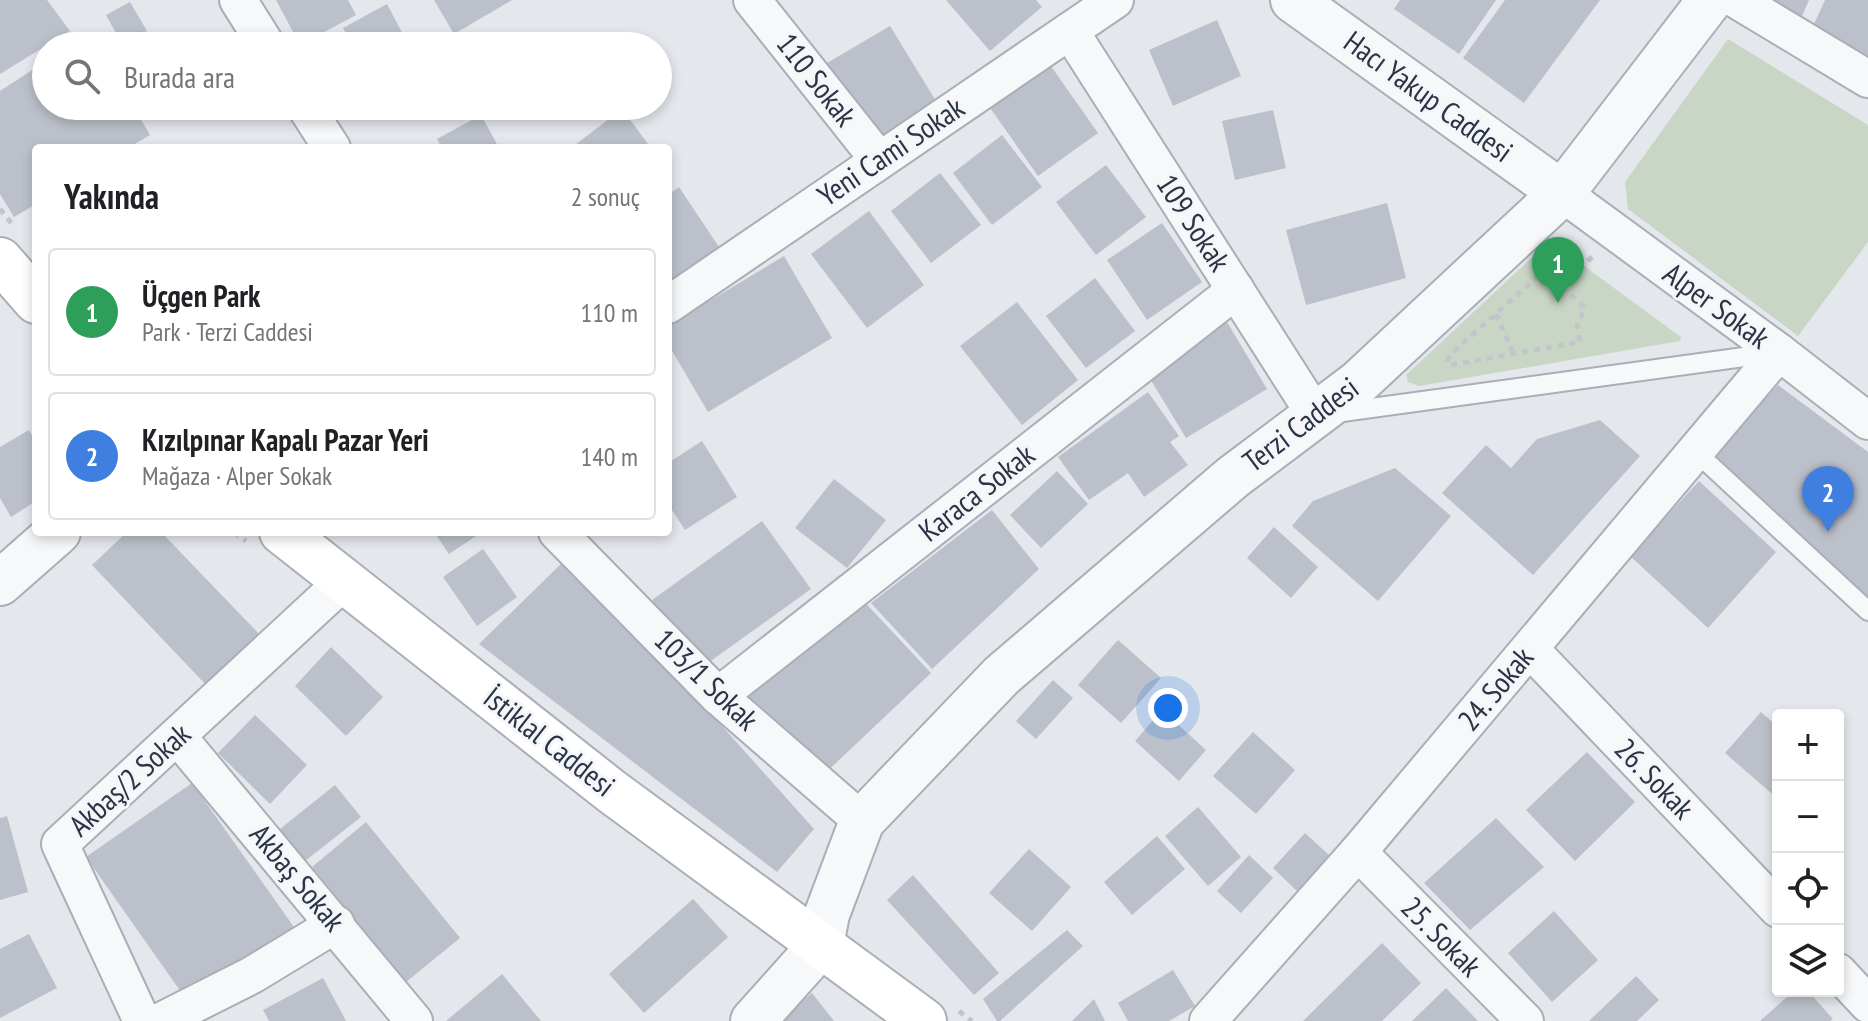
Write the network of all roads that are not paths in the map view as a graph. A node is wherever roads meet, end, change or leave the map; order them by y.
1 (238, 0) edge
2 (752, 0) edge
3 (1115, 0) edge
4 (1293, 0) edge
5 (1710, 0) edge
6 (1737, 0) edge
7 (1070, 31) junction
8 (258, 32) edge
9 (1868, 79) edge
10 (314, 120) edge
11 (329, 144) edge
12 (879, 160) junction
13 (1562, 193) junction
14 (0, 260) edge
15 (1236, 290) junction
16 (32, 296) edge
17 (672, 302) edge
18 (1779, 352) junction
19 (1316, 416) junction
20 (1868, 421) edge
21 (1696, 452) junction
22 (53, 536) edge
23 (287, 536) edge
24 (561, 536) edge
25 (343, 582) junction
26 (0, 583) edge
27 (1868, 611) edge
28 (1530, 649) junction
29 (718, 696) junction
30 (178, 737) junction
31 (862, 821) junction
32 (1358, 852) junction
33 (1772, 903) edge
34 (336, 924) junction
35 (821, 945) junction
36 (1844, 978) edge
37 (1868, 1004) edge
38 (142, 1021) edge
39 (161, 1021) edge
40 (414, 1021) edge
41 (753, 1021) edge
42 (924, 1021) edge
43 (1208, 1021) edge
44 (1525, 1021) edge

1 - 8 street
2 - 12 street, 110 Sokak
3 - 7 street, Yeni Cami Sokak
4 - 13 street, Hacı Yakup Caddesi
5 - 13 street, Terzi Caddesi
6 - 9 street
7 - 12 street, Yeni Cami Sokak
7 - 15 street, 109 Sokak
10 - 11 street
12 - 17 street, Yeni Cami Sokak
13 - 18 street, Alper Sokak
13 - 19 street, Terzi Caddesi
14 - 16 main road
15 - 19 street, 109 Sokak
15 - 29 street, Karaca Sokak
18 - 19 lane
18 - 20 street, Alper Sokak
18 - 21 street, 24. Sokak
19 - 31 street, Terzi Caddesi
21 - 27 lane
21 - 28 street, 24. Sokak
22 - 26 street
23 - 25 main road, İstiklal Caddesi
24 - 29 street, 103/1 Sokak
25 - 30 street, Akbaş/2 Sokak
25 - 35 main road, İstiklal Caddesi
28 - 32 street, 24. Sokak
28 - 33 street, 26. Sokak
29 - 31 street, 103/1 Sokak
30 - 34 street, Akbaş Sokak
30 - 38 street, Akbaş/2 Sokak
31 - 35 street
32 - 43 street, 24. Sokak
32 - 44 street, 25. Sokak
34 - 39 street
34 - 40 street, Akbaş Sokak
35 - 41 street
35 - 42 main road, İstiklal Caddesi
36 - 37 street

